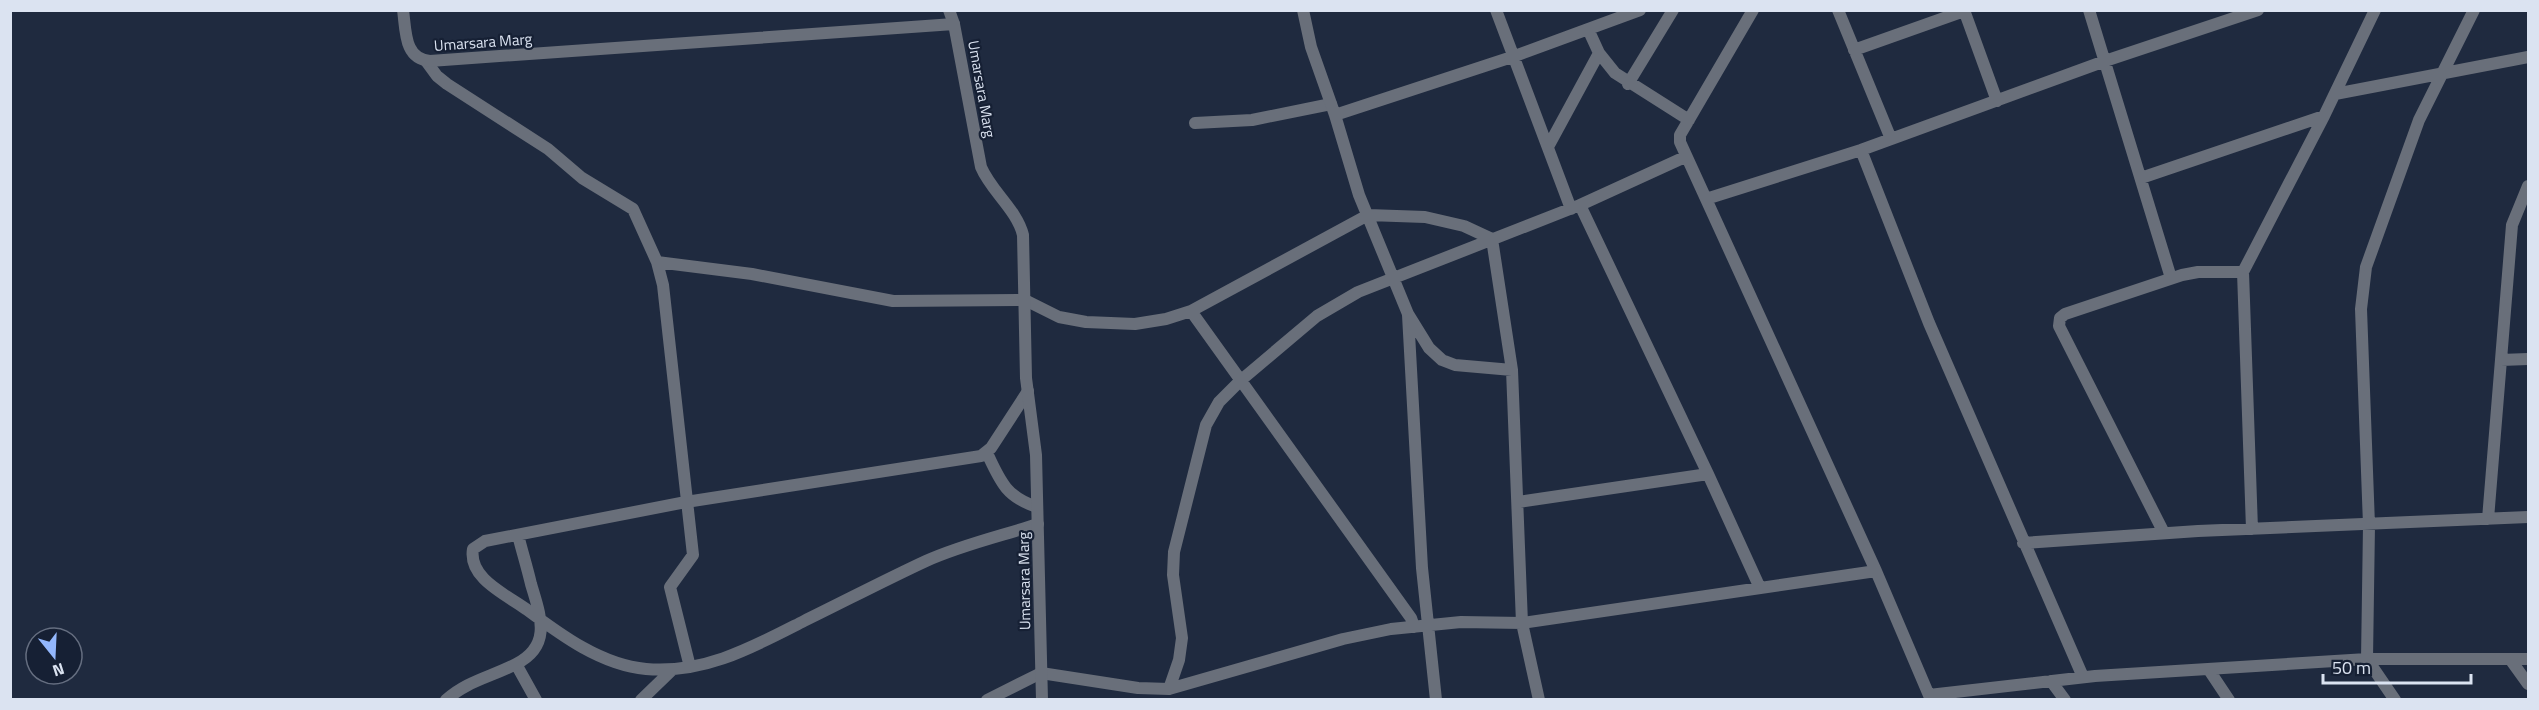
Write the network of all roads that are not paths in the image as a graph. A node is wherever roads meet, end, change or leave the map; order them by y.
1 (403, 10) edge
2 (949, 10) edge
3 (1303, 10) edge
4 (1496, 10) edge
5 (1672, 10) edge
6 (1753, 10) edge
7 (1838, 10) edge
8 (2089, 10) edge
9 (2258, 10) edge
10 (2375, 10) edge
11 (2474, 10) edge
12 (1635, 11) edge
13 (1964, 11) edge
14 (2234, 14) edge
15 (954, 24) junction
16 (1588, 29) junction
17 (1854, 50) junction
18 (1599, 53) junction
19 (1515, 56) junction
20 (2529, 57) edge
21 (426, 61) junction
22 (2105, 61) junction
23 (2444, 72) junction
24 (1628, 84) junction
25 (2335, 94) junction
26 (1997, 101) junction
27 (1333, 110) junction
28 (2324, 116) junction
29 (1689, 120) junction
30 (1194, 123) dead end
31 (1891, 139) junction
32 (1548, 147) junction
33 (1861, 150) junction
34 (1685, 157) junction
35 (2141, 178) junction
36 (2529, 186) edge
37 (1706, 199) junction
38 (1575, 207) junction
39 (1368, 215) junction
40 (1492, 238) junction
41 (657, 262) junction
42 (2244, 272) junction
43 (1394, 277) junction
44 (2171, 278) junction
45 (1025, 300) junction
46 (1191, 311) junction
47 (1408, 314) junction
48 (2529, 359) edge
49 (2501, 360) junction
50 (1512, 370) junction
51 (1240, 381) junction
52 (1028, 391) junction
53 (987, 453) junction
54 (1708, 474) junction
55 (686, 502) junction
56 (1518, 502) junction
57 (1037, 507) junction
58 (2529, 517) edge
59 (2488, 519) junction
60 (1038, 524) junction
61 (2369, 525) junction
62 (2252, 529) junction
63 (2164, 533) junction
64 (518, 535) junction
65 (2023, 543) junction
66 (1876, 571) junction
67 (1760, 588) junction
68 (542, 621) junction
69 (1522, 623) junction
70 (1427, 626) junction
71 (1414, 627) junction
72 (2529, 658) edge
73 (2367, 659) junction
74 (2510, 659) junction
75 (516, 664) junction
76 (690, 668) junction
77 (672, 670) junction
78 (2209, 670) junction
79 (1041, 673) junction
80 (2083, 678) junction
81 (2051, 681) junction
82 (2529, 684) edge
83 (1169, 689) junction
84 (1156, 695) edge
85 (1930, 697) edge
86 (446, 699) edge
87 (536, 699) edge
88 (641, 699) edge
89 (987, 699) edge
90 (1042, 699) edge
91 (1436, 699) edge
92 (1539, 699) edge
93 (2065, 699) edge
94 (2229, 699) edge
95 (2395, 699) edge

1 - 21 street, Umarsara Marg
2 - 15 street
3 - 27 street
4 - 19 street
5 - 24 street
6 - 29 street
7 - 17 street
8 - 22 street
9 - 14 street
10 - 25 street
11 - 23 street
12 - 16 street
13 - 17 street
13 - 26 street
14 - 22 street
15 - 21 street, Umarsara Marg
15 - 45 street, Umarsara Marg
16 - 18 street
16 - 19 street
17 - 31 street
18 - 24 street
18 - 32 street
19 - 27 street
19 - 32 street
20 - 23 street
21 - 41 street
22 - 26 street
22 - 35 street
23 - 25 street
23 - 61 street
24 - 29 street
25 - 28 street
26 - 31 street
27 - 30 street
27 - 39 street
28 - 35 street
28 - 42 street
29 - 34 street
31 - 33 street
32 - 38 street
33 - 37 street
33 - 65 street
34 - 37 street
34 - 38 street
35 - 44 street
36 - 49 street
37 - 66 street
38 - 40 street
38 - 54 street
39 - 40 street
39 - 43 street
39 - 46 street
40 - 43 street
40 - 50 street
41 - 45 street
41 - 55 street
42 - 44 street
42 - 62 street
43 - 47 street
43 - 51 street
44 - 63 street
45 - 46 street
45 - 52 street, Umarsara Marg
46 - 51 street
47 - 50 street
47 - 70 street
48 - 49 street
49 - 59 street
50 - 56 street
51 - 71 street
51 - 83 street
52 - 53 street
52 - 57 street, Umarsara Marg
53 - 55 street
53 - 57 street
54 - 56 street
54 - 67 street
55 - 64 street
55 - 76 street
56 - 69 street
57 - 60 street, Umarsara Marg
58 - 59 street
59 - 61 street
60 - 76 street
60 - 79 street, Umarsara Marg
61 - 62 street
61 - 73 street
62 - 63 street
63 - 65 street
64 - 68 street
64 - 68 street
65 - 80 street
66 - 67 street
66 - 85 street
67 - 69 street
68 - 75 street
68 - 77 street
69 - 70 street
69 - 92 street
70 - 71 street
70 - 91 street
71 - 83 street
72 - 74 street
73 - 74 street
73 - 78 street
73 - 95 street
74 - 82 street
75 - 86 street
75 - 87 street
76 - 77 street
77 - 88 street
78 - 80 street
78 - 94 street
79 - 84 street
79 - 89 street
79 - 90 street, Umarsara Marg
80 - 81 street
81 - 85 street
81 - 93 street
83 - 84 street

